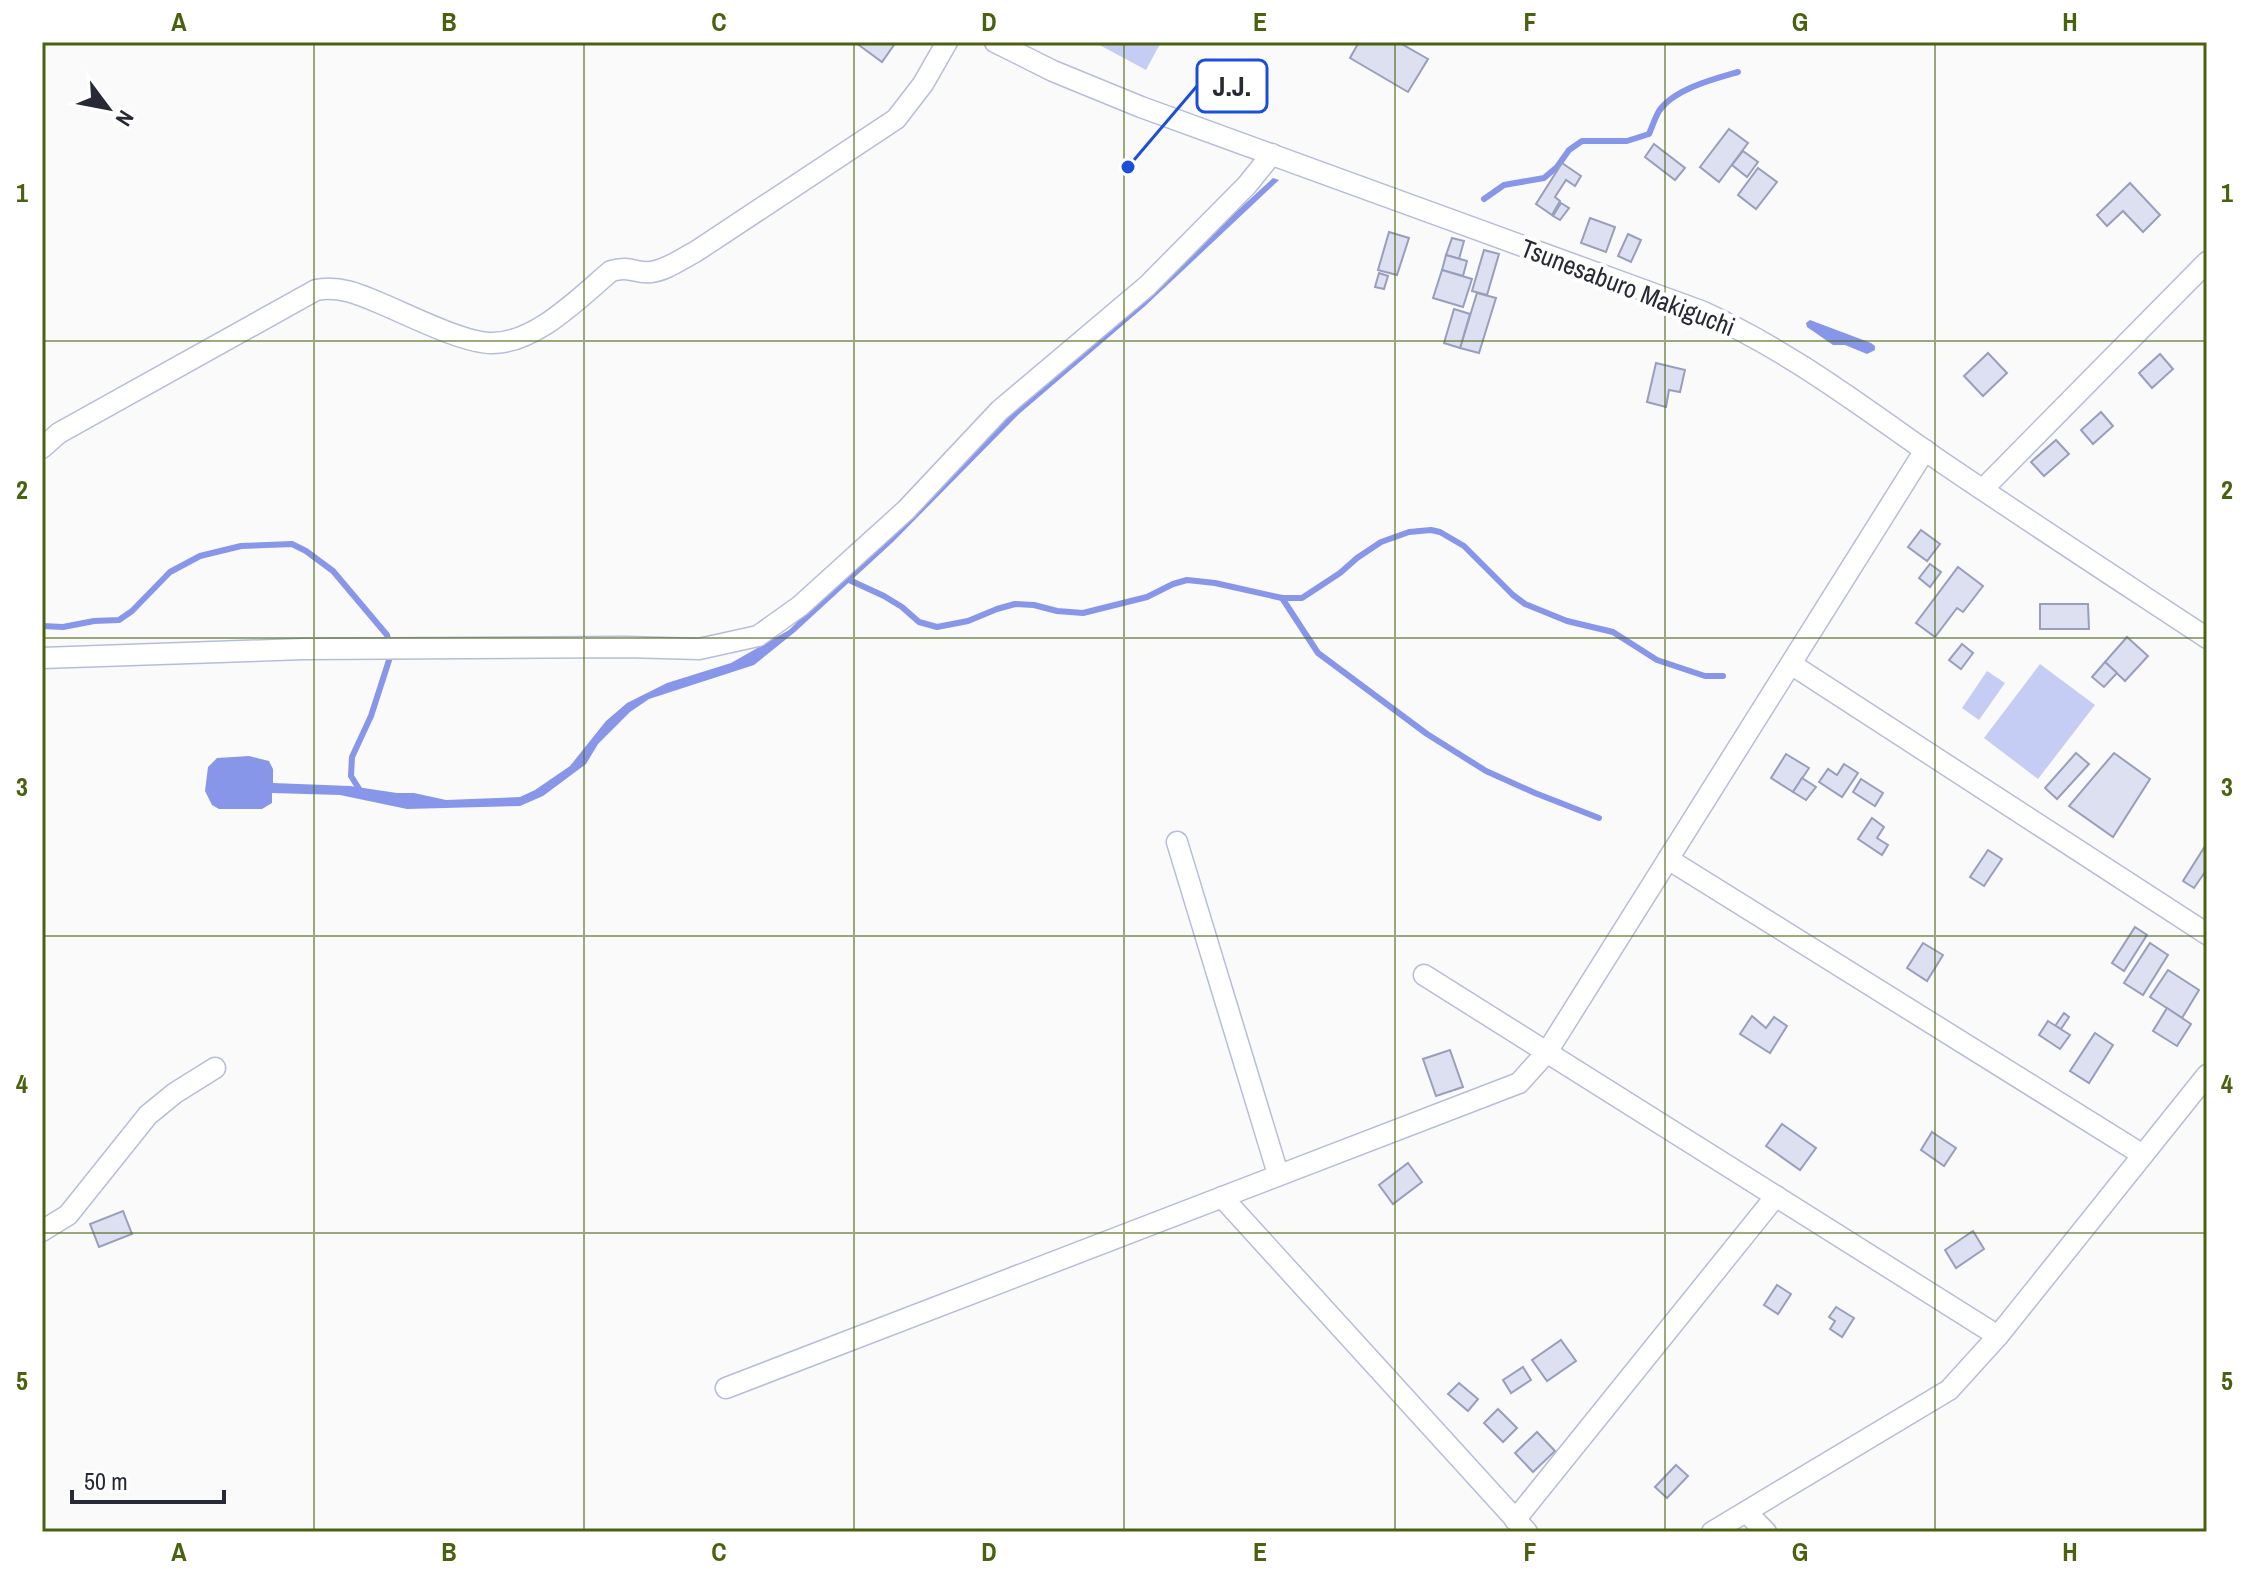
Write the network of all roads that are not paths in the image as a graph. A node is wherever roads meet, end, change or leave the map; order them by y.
1 (947, 42) edge
2 (995, 42) edge
3 (1272, 154) junction
4 (2207, 262) edge
5 (42, 448) edge
6 (1925, 450) junction
7 (1983, 489) junction
8 (2207, 638) edge
9 (42, 658) edge
10 (1791, 664) junction
11 (1177, 842) dead end
12 (1668, 859) junction
13 (2207, 934) edge
14 (1424, 975) dead end
15 (1547, 1052) junction
16 (215, 1068) dead end
17 (2207, 1075) edge
18 (2143, 1155) junction
19 (1278, 1174) junction
20 (1776, 1196) junction
21 (1222, 1197) junction
22 (42, 1231) edge
23 (1998, 1336) junction
24 (726, 1388) dead end
25 (1746, 1512) junction
26 (1521, 1526) edge
27 (1712, 1532) edge
28 (1766, 1532) edge

1 - 5 street
2 - 3 street, Tsunesaburo Makiguchi
3 - 6 street, Tsunesaburo Makiguchi
3 - 9 street
4 - 7 street
6 - 7 street, Tsunesaburo Makiguchi
6 - 10 street
7 - 8 street, Tsunesaburo Makiguchi
10 - 12 street
10 - 13 street
11 - 19 street
12 - 15 street
12 - 18 street
14 - 15 street
15 - 19 street
15 - 20 street
16 - 22 street
17 - 18 street
18 - 23 street
19 - 21 street
20 - 23 street
20 - 26 street
21 - 24 street
21 - 26 street
23 - 25 street
25 - 27 street
25 - 28 street

